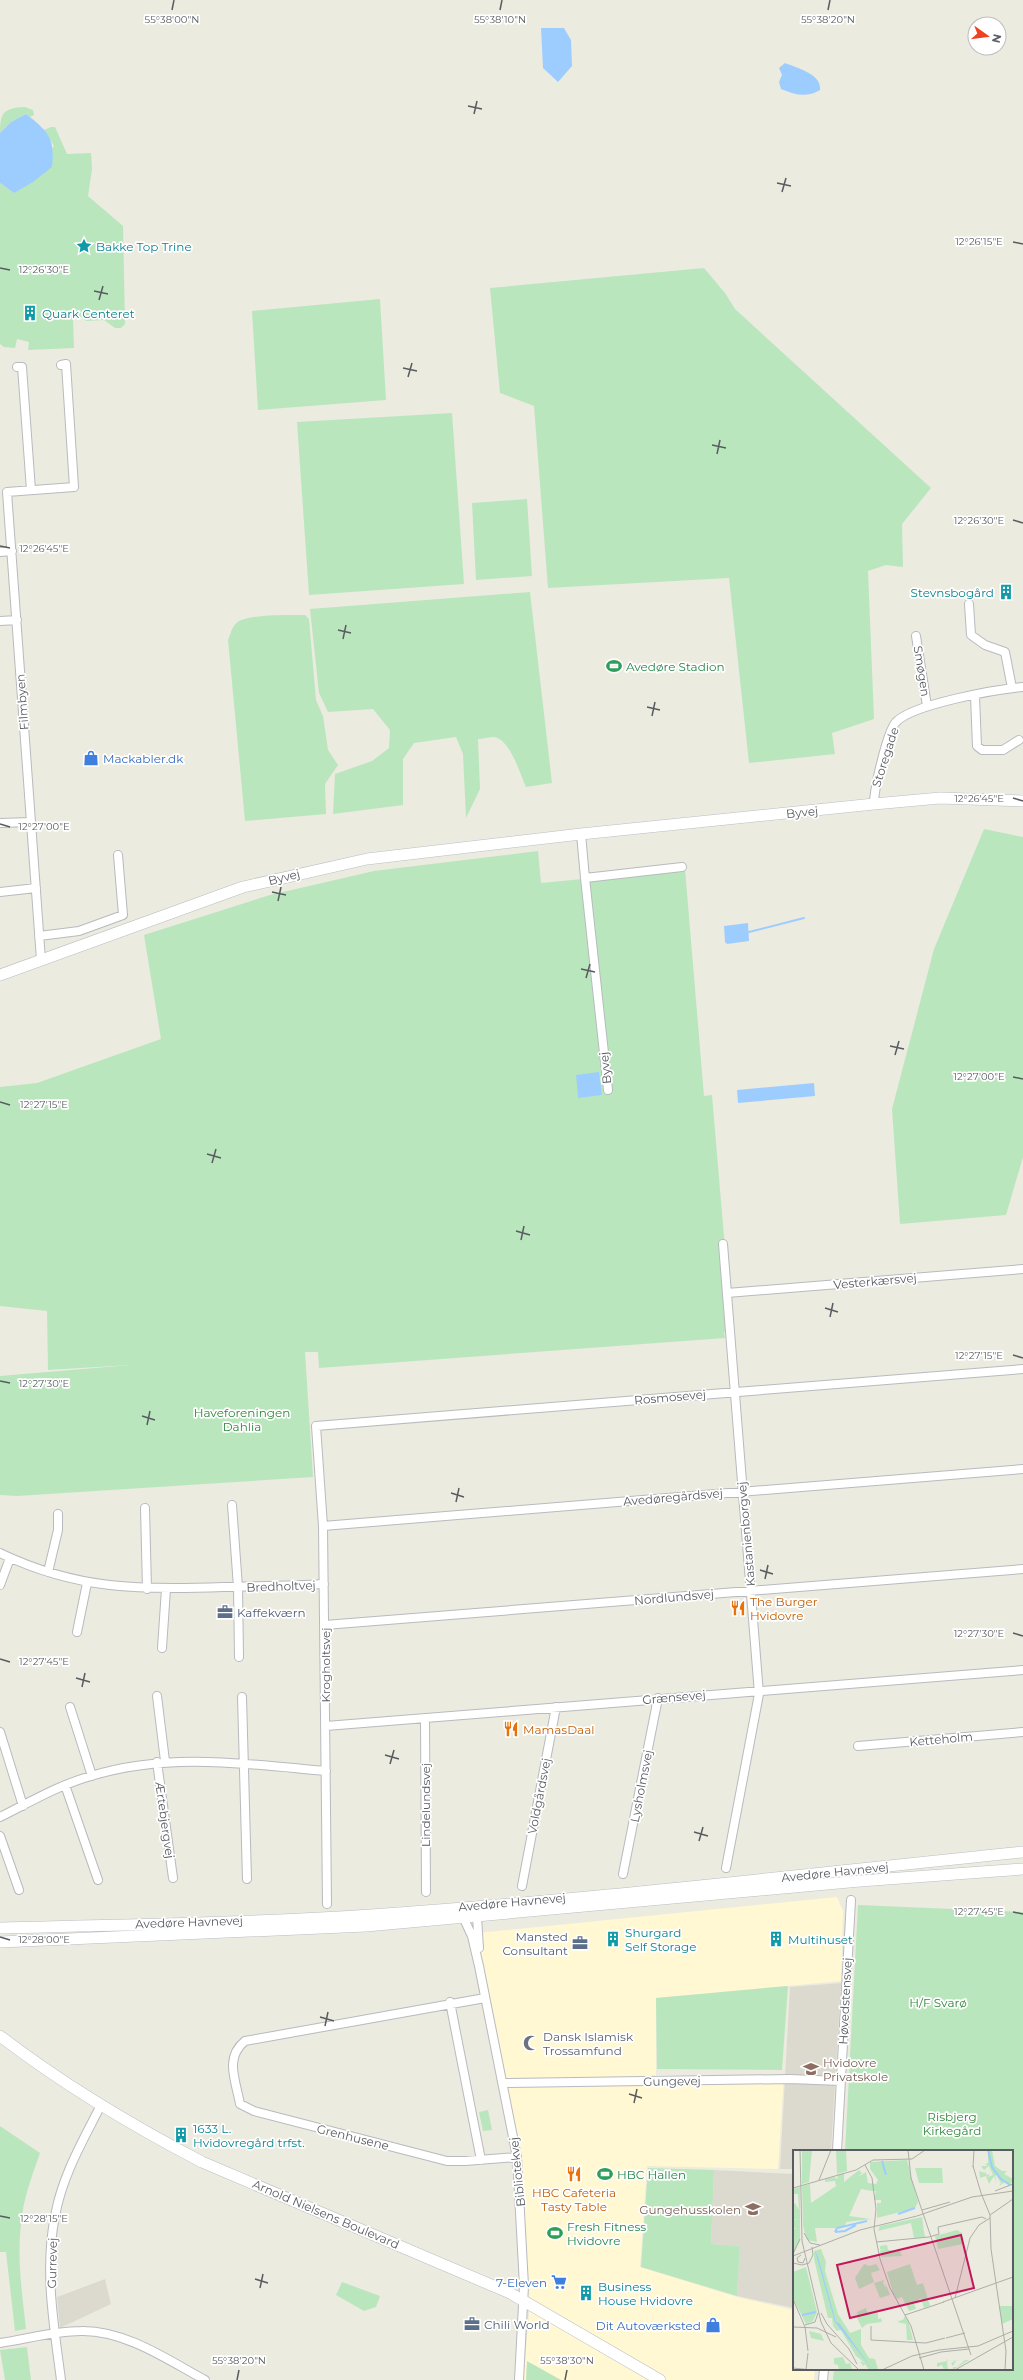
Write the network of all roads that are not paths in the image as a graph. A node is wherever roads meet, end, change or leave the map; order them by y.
1 (61, 365) dead end
2 (17, 367) dead end
3 (31, 490) junction
4 (12, 551) junction
5 (0, 552) edge
6 (969, 604) dead end
7 (17, 620) junction
8 (0, 621) edge
9 (916, 636) dead end
10 (1012, 688) junction
11 (1023, 688) edge
12 (975, 696) junction
13 (927, 706) junction
14 (1019, 740) dead end
15 (1023, 801) edge
16 (874, 804) junction
17 (31, 822) junction
18 (0, 823) edge
19 (581, 834) junction
20 (118, 855) dead end
21 (682, 867) dead end
22 (585, 878) junction
23 (36, 888) junction
24 (0, 892) edge
25 (39, 936) junction
26 (41, 960) junction
27 (0, 975) edge
28 (608, 1090) dead end
29 (723, 1244) dead end
30 (1023, 1269) edge
31 (727, 1292) junction
32 (1023, 1369) edge
33 (735, 1392) junction
34 (316, 1426) joint
35 (1023, 1469) edge
36 (742, 1492) junction
37 (232, 1505) dead end
38 (145, 1508) dead end
39 (58, 1514) dead end
40 (323, 1526) junction
41 (0, 1554) edge
42 (10, 1558) junction
43 (1023, 1569) edge
44 (48, 1572) junction
45 (87, 1583) junction
46 (324, 1584) junction
47 (0, 1585) edge
48 (238, 1587) junction
49 (147, 1589) junction
50 (166, 1589) junction
51 (751, 1591) junction
52 (325, 1625) junction
53 (77, 1632) dead end
54 (162, 1648) dead end
55 (238, 1657) dead end
56 (1023, 1670) edge
57 (759, 1690) junction
58 (157, 1696) dead end
59 (242, 1697) dead end
60 (658, 1698) junction
61 (70, 1707) dead end
62 (556, 1707) junction
63 (425, 1718) junction
64 (326, 1726) junction
65 (0, 1732) edge
66 (1023, 1732) edge
67 (858, 1746) dead end
68 (166, 1761) junction
69 (157, 1762) junction
70 (244, 1763) junction
71 (326, 1772) junction
72 (92, 1776) junction
73 (65, 1785) junction
74 (23, 1806) junction
75 (0, 1817) edge
76 (0, 1836) edge
77 (1023, 1852) edge
78 (726, 1868) dead end
79 (1023, 1869) edge
80 (623, 1874) dead end
81 (173, 1878) dead end
82 (247, 1879) dead end
83 (98, 1880) dead end
84 (522, 1886) dead end
85 (18, 1890) dead end
86 (426, 1892) dead end
87 (851, 1900) dead end
88 (327, 1904) dead end
89 (477, 1917) junction
90 (464, 1919) junction
91 (0, 1928) edge
92 (0, 1942) edge
93 (479, 1966) junction
94 (485, 1998) junction
95 (450, 2002) junction
96 (0, 2036) edge
97 (841, 2081) junction
98 (503, 2083) junction
99 (100, 2107) junction
100 (837, 2150) edge
101 (517, 2157) junction
102 (481, 2160) junction
103 (523, 2300) junction
104 (55, 2334) junction
105 (0, 2343) edge
106 (824, 2370) edge
107 (61, 2380) edge
108 (205, 2380) edge
109 (519, 2380) edge
110 (660, 2380) edge
111 (823, 2380) edge

1 - 3 street, Filmbyen
2 - 3 street
3 - 4 street, Filmbyen
4 - 5 street
4 - 7 street, Filmbyen
6 - 10 street
7 - 8 street
7 - 17 street, Filmbyen
9 - 13 street, Smøgen
10 - 11 street, Storegade
10 - 12 street, Storegade
12 - 13 street, Storegade
12 - 14 street
13 - 16 street, Storegade
15 - 16 street, Byvej
16 - 19 street, Byvej
17 - 18 street
17 - 23 street, Filmbyen
19 - 22 street, Byvej
19 - 26 street, Byvej
20 - 25 street
21 - 22 street
22 - 28 street, Byvej
23 - 24 street
23 - 25 street, Filmbyen
25 - 26 street, Filmbyen
26 - 27 street, Byvej
29 - 31 street, Kastanienborgvej
30 - 31 street, Vesterkærsvej
31 - 33 street, Kastanienborgvej
32 - 33 street, Rosmosevej
33 - 34 street, Rosmosevej
33 - 36 street, Kastanienborgvej
34 - 40 street, Krogholtsvej
35 - 36 street, Avedøregårdsvej
36 - 40 street, Avedøregårdsvej
36 - 51 street, Kastanienborgvej
37 - 48 street, Bredholtvej
38 - 49 street
39 - 44 street
40 - 46 street, Krogholtsvej
41 - 42 street, Bredholtvej
42 - 44 street, Bredholtvej
42 - 47 street
43 - 51 street, Nordlundsvej
44 - 45 street, Bredholtvej
45 - 49 street, Bredholtvej
45 - 53 street
46 - 48 street, Bredholtvej
46 - 52 street, Krogholtsvej
48 - 50 street, Bredholtvej
48 - 55 street, Bredholtvej
49 - 50 street, Bredholtvej
50 - 54 street
51 - 52 street, Nordlundsvej
51 - 57 street, Kastanienborgvej
52 - 64 street, Krogholtsvej
56 - 57 street, Grænsevej
57 - 60 street, Grænsevej
57 - 78 street, Kastanienborgvej
58 - 68 street
59 - 70 street
60 - 62 street, Grænsevej
60 - 80 street, Lysholmsvej
61 - 72 street
62 - 63 street, Grænsevej
62 - 84 street, Voldgårdsvej
63 - 64 street, Grænsevej
63 - 86 street, Lindelundsvej
64 - 71 street, Krogholtsvej
65 - 74 street
66 - 67 street, Ketteholm
68 - 69 street
68 - 70 street
69 - 72 street
69 - 81 street, Ærtebjergvej
70 - 71 street
70 - 82 street
71 - 88 street, Krogholtsvej
72 - 73 street
73 - 74 street
73 - 83 street
74 - 75 street
76 - 85 street
77 - 91 street, Avedøre Havnevej
79 - 89 street, Avedøre Havnevej
87 - 97 street, Høvedstensvej
89 - 90 street, Avedøre Havnevej
89 - 93 street, Bibliotekvej
90 - 92 street, Avedøre Havnevej
90 - 93 street, Bibliotekvej
93 - 94 street, Bibliotekvej
94 - 95 street, Grenhusene
94 - 98 street, Bibliotekvej
95 - 102 street
95 - 102 street, Grenhusene
96 - 99 street, Arnold Nielsens Boulevard
97 - 98 street, Gungevej
97 - 100 street, Høvedstensvej
98 - 101 street, Bibliotekvej
99 - 103 street, Arnold Nielsens Boulevard
99 - 104 street, Gurrevej
101 - 102 street, Grenhusene
101 - 103 street, Bibliotekvej
103 - 109 street, Bibliotekvej
103 - 110 street, Arnold Nielsens Boulevard
104 - 105 street
104 - 107 street, Gurrevej
104 - 108 street
106 - 111 street

